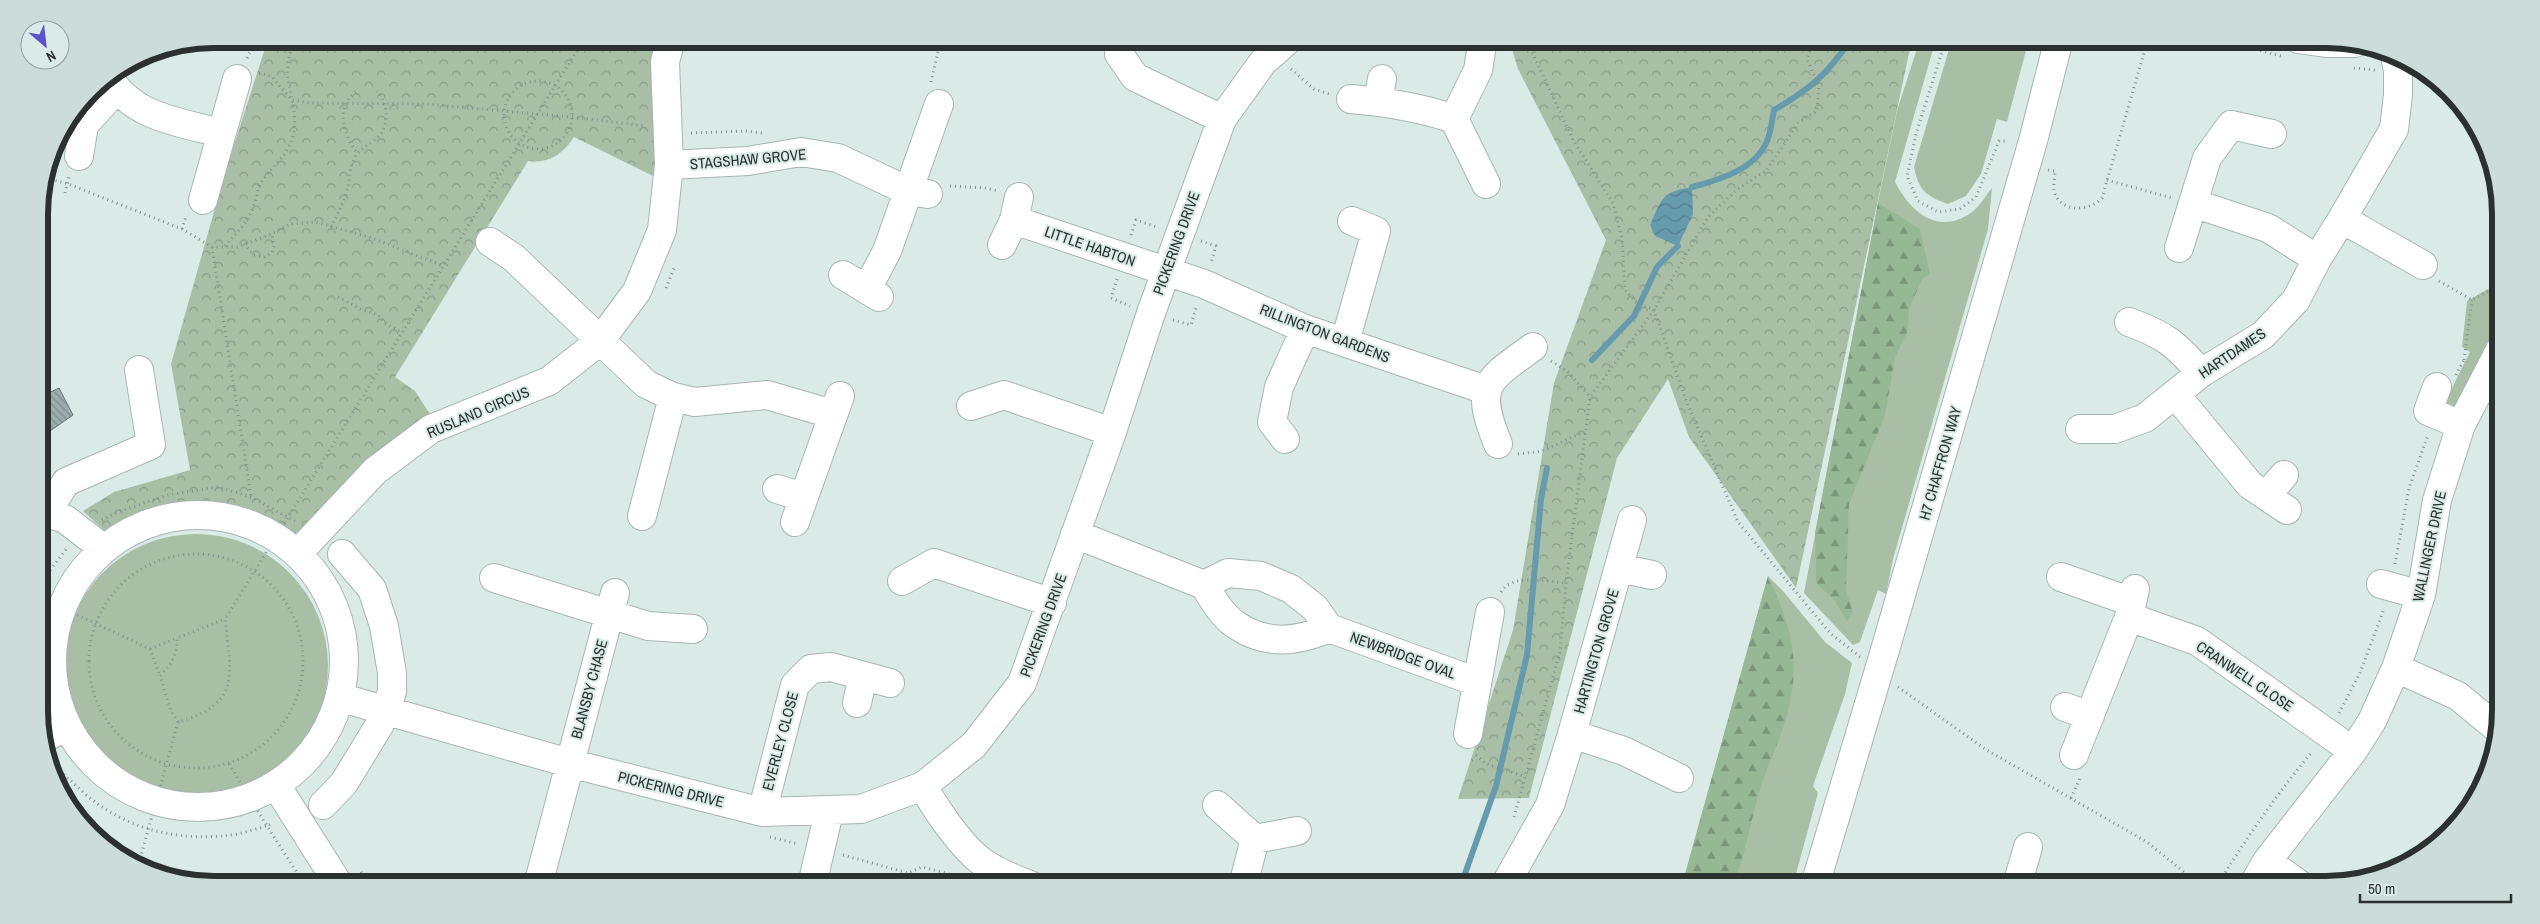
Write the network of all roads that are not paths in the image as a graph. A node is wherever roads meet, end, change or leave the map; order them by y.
1 (669, 48) edge
2 (1482, 48) edge
3 (2057, 48) edge
4 (1288, 52) edge
5 (1119, 54) dead end
6 (2396, 63) edge
7 (247, 76) road end
8 (112, 83) edge
9 (1370, 93) road end
10 (939, 104) road end
11 (1222, 119) junction
12 (1454, 119) junction
13 (221, 132) junction
14 (2272, 134) dead end
15 (79, 156) dead end
16 (669, 165) junction
17 (1488, 174) dead end
18 (918, 192) junction
19 (203, 200) dead end
20 (2193, 203) junction
21 (2342, 219) junction
22 (1352, 221) dead end
23 (490, 242) dead end
24 (1002, 245) dead end
25 (2179, 248) dead end
26 (2317, 259) junction
27 (2421, 264) road end
28 (1166, 272) junction
29 (843, 275) dead end
30 (2129, 322) dead end
31 (1305, 329) junction
32 (600, 341) junction
33 (1345, 342) junction
34 (1533, 347) road end
35 (2492, 365) edge
36 (138, 370) dead end
37 (2201, 373) junction
38 (2446, 382) road end
39 (1486, 390) junction
40 (2175, 394) junction
41 (673, 397) junction
42 (971, 406) dead end
43 (2461, 425) junction
44 (2080, 429) dead end
45 (1112, 432) junction
46 (1285, 440) dead end
47 (1498, 444) road end
48 (777, 489) dead end
49 (2279, 493) dead end
50 (48, 508) edge
51 (48, 515) edge
52 (642, 516) dead end
53 (1632, 520) dead end
54 (1075, 534) junction
55 (306, 545) junction
56 (104, 549) junction
57 (342, 554) dead end
58 (1619, 568) junction
59 (1652, 575) dead end
60 (2061, 577) dead end
61 (494, 578) dead end
62 (902, 581) dead end
63 (1204, 585) junction
64 (2386, 585) road end
65 (2421, 595) junction
66 (52, 602) edge
67 (2132, 602) junction
68 (1052, 603) junction
69 (612, 604) junction
70 (1490, 612) dead end
71 (1329, 628) junction
72 (693, 629) dead end
73 (2396, 668) junction
74 (48, 669) edge
75 (863, 676) junction
76 (48, 679) edge
77 (1477, 682) junction
78 (890, 683) dead end
79 (342, 698) junction
80 (857, 703) dead end
81 (385, 710) junction
82 (2492, 724) edge
83 (1468, 734) dead end
84 (1572, 734) junction
85 (53, 741) edge
86 (2353, 751) junction
87 (2074, 755) dead end
88 (569, 763) junction
89 (1663, 779) dead end
90 (276, 785) junction
91 (923, 786) junction
92 (323, 804) dead end
93 (1217, 805) dead end
94 (762, 812) junction
95 (829, 812) junction
96 (1297, 831) dead end
97 (1255, 839) junction
98 (2028, 847) dead end
99 (2267, 861) junction
100 (332, 876) edge
101 (540, 876) edge
102 (815, 876) edge
103 (1006, 876) edge
104 (1245, 876) edge
105 (1509, 876) edge
106 (1818, 876) edge
107 (2020, 876) edge
108 (2258, 876) edge
109 (2288, 876) edge

1 - 16 street, RUSLAND CIRCUS
2 - 12 street
3 - 106 street, H7 CHAFFRON WAY, bridge
4 - 11 street, PICKERING DRIVE
5 - 11 street
6 - 21 street, HARTDAMES
7 - 13 street
8 - 13 street
8 - 15 street
9 - 12 street
10 - 18 street
11 - 28 street, PICKERING DRIVE
12 - 17 street
13 - 19 street
14 - 20 street
16 - 18 street, STAGSHAW GROVE
16 - 32 street, RUSLAND CIRCUS
18 - 29 street
20 - 25 street
20 - 26 street
21 - 26 street, HARTDAMES
21 - 27 street
22 - 33 street
23 - 32 street
24 - 28 street, LITTLE HABTON
26 - 37 street, HARTDAMES
28 - 31 street, RILLINGTON GARDENS
28 - 45 street, PICKERING DRIVE
30 - 37 street
31 - 33 street, RILLINGTON GARDENS
31 - 46 street
32 - 41 street
32 - 55 street, RUSLAND CIRCUS
33 - 39 street, RILLINGTON GARDENS
34 - 39 street
35 - 43 street, WALLINGER DRIVE
36 - 50 street
37 - 40 street, HARTDAMES
38 - 43 street
39 - 47 street
40 - 44 street, HARTDAMES
40 - 49 street
41 - 48 street
41 - 52 street
42 - 45 street
43 - 65 street, WALLINGER DRIVE
45 - 54 street, PICKERING DRIVE
51 - 56 street
53 - 58 street, HARTINGTON GROVE
54 - 63 street
54 - 68 street, PICKERING DRIVE
55 - 56 street
55 - 79 street
56 - 66 street
57 - 81 street
58 - 59 street, HARTINGTON GROVE
58 - 84 street, HARTINGTON GROVE
60 - 67 street, CRANWELL CLOSE
61 - 69 street
62 - 68 street
63 - 71 street
63 - 71 street
64 - 65 street
65 - 73 street, WALLINGER DRIVE
66 - 74 street
67 - 86 street, CRANWELL CLOSE
67 - 87 street
68 - 91 street, PICKERING DRIVE
69 - 72 street
69 - 88 street, BLANSBY CHASE
70 - 77 street, NEWBRIDGE OVAL
71 - 77 street, NEWBRIDGE OVAL
73 - 82 street
73 - 86 street, WALLINGER DRIVE
75 - 78 street, EVERLEY CLOSE
75 - 80 street
75 - 94 street, EVERLEY CLOSE
76 - 85 street
77 - 83 street, NEWBRIDGE OVAL
79 - 81 street, PICKERING DRIVE
79 - 90 street
81 - 88 street, PICKERING DRIVE
81 - 92 street
84 - 89 street, HARTINGTON GROVE
84 - 105 street, HARTINGTON GROVE
85 - 90 street
86 - 99 street, WALLINGER DRIVE
88 - 94 street, PICKERING DRIVE
88 - 101 street, BLANSBY CHASE
90 - 100 street
91 - 95 street, PICKERING DRIVE
91 - 103 street
93 - 97 street
94 - 95 street, PICKERING DRIVE
95 - 102 street
96 - 97 street
97 - 104 street
98 - 107 street
99 - 108 street, WALLINGER DRIVE
99 - 109 street

